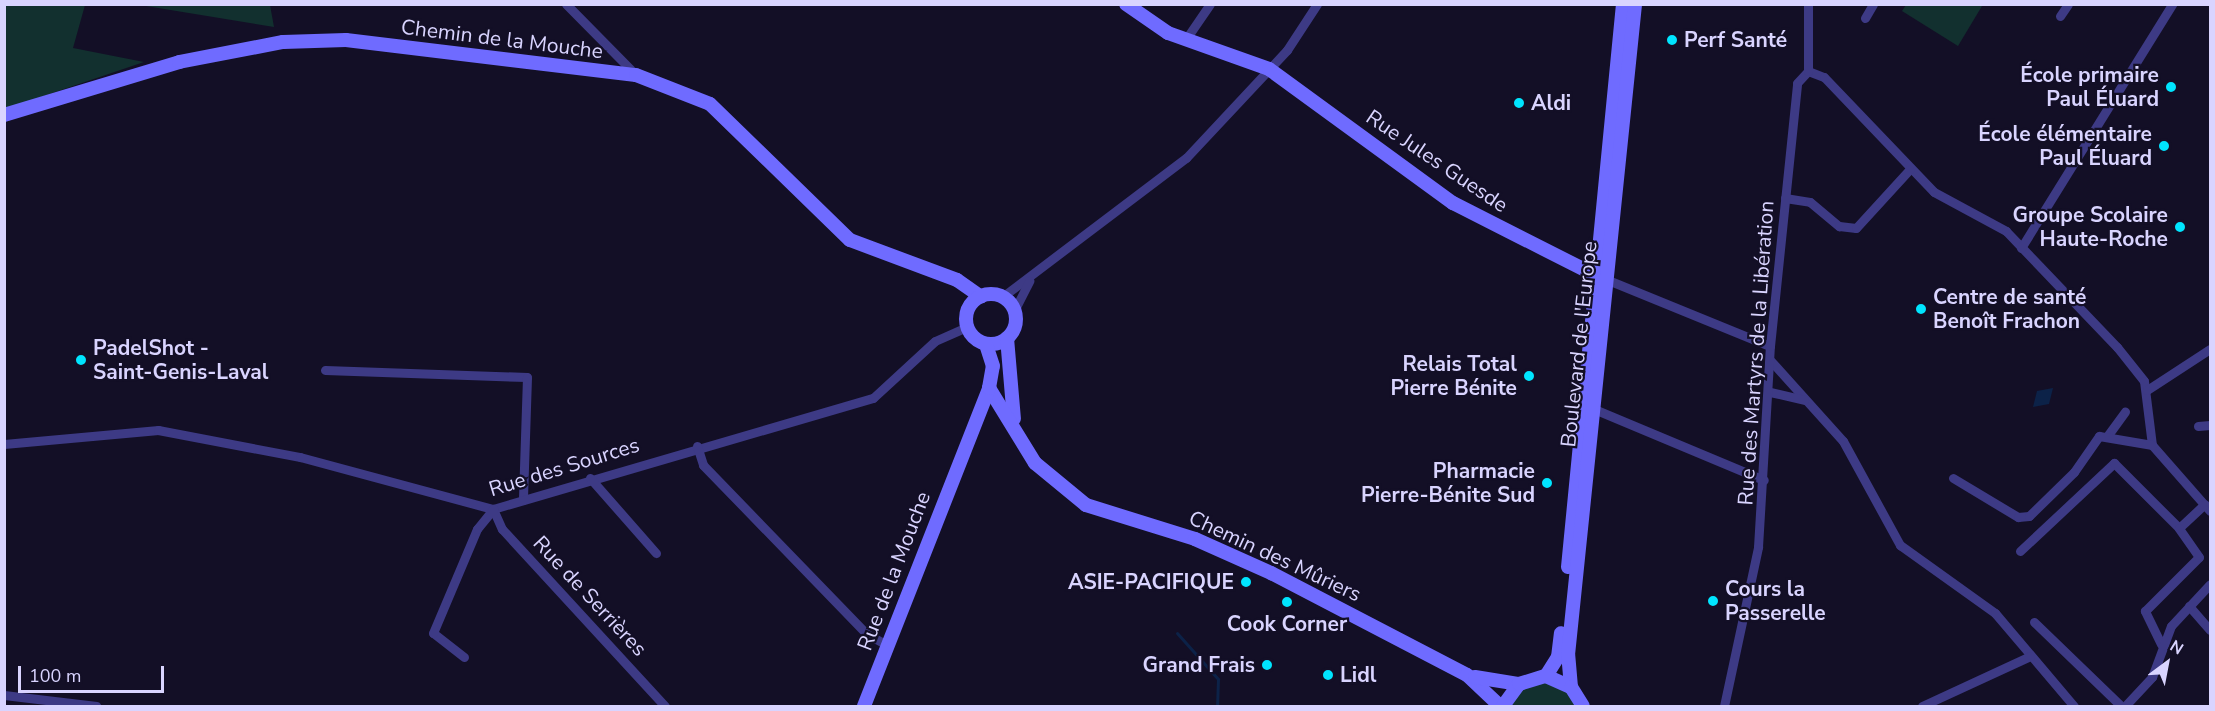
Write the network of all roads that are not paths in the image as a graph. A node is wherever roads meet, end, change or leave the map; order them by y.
1 (566, 4) edge
2 (1126, 4) edge
3 (1210, 4) edge
4 (1317, 4) edge
5 (1623, 4) edge
6 (1635, 4) edge
7 (1808, 4) edge
8 (1873, 4) edge
9 (2068, 4) edge
10 (2172, 4) edge
11 (2061, 16) dead end
12 (1865, 18) dead end
13 (1186, 39) junction
14 (1269, 69) junction
15 (1808, 71) junction
16 (636, 75) junction
17 (4, 115) edge
18 (1909, 170) junction
19 (1785, 198) junction
20 (2021, 248) junction
21 (1041, 268) junction
22 (1601, 277) junction
23 (1002, 297) junction
24 (976, 301) junction
25 (1014, 311) junction
26 (967, 327) junction
27 (1007, 338) junction
28 (986, 344) junction
29 (1770, 346) junction
30 (2211, 349) edge
31 (1770, 360) junction
32 (325, 370) dead end
33 (1007, 372) junction
34 (2147, 390) junction
35 (991, 391) junction
36 (1770, 392) junction
37 (1806, 401) junction
38 (1594, 409) junction
39 (2125, 412) dead end
40 (2211, 425) edge
41 (2198, 426) dead end
42 (1017, 433) junction
43 (2108, 435) junction
44 (4, 444) edge
45 (2152, 445) junction
46 (697, 446) junction
47 (590, 478) junction
48 (1953, 478) dead end
49 (1764, 480) junction
50 (524, 500) junction
51 (2208, 507) edge
52 (493, 509) junction
53 (2179, 528) junction
54 (2020, 551) dead end
55 (656, 553) dead end
56 (2211, 584) edge
57 (2189, 606) junction
58 (2034, 622) dead end
59 (2211, 630) edge
60 (2161, 644) junction
61 (887, 645) junction
62 (2030, 656) junction
63 (464, 657) dead end
64 (1467, 675) junction
65 (1546, 676) junction
66 (1519, 684) junction
67 (1571, 687) junction
68 (4, 695) edge
69 (96, 706) edge
70 (665, 706) edge
71 (864, 706) edge
72 (1501, 706) edge
73 (1583, 706) edge
74 (1724, 706) edge
75 (1922, 706) edge
76 (2074, 706) edge
77 (2123, 706) edge

1 - 16 street
2 - 13 street, Rue Jules Guesde
3 - 13 street
4 - 14 street
5 - 22 street, Boulevard de l'Europe
6 - 22 street, Boulevard de l'Europe
7 - 15 street, Rue des Martyrs de la Libération
8 - 12 street
9 - 11 street
10 - 20 street
13 - 14 street, Rue Jules Guesde
14 - 21 street
14 - 22 street, Rue Jules Guesde
15 - 18 street
15 - 19 street, Rue des Martyrs de la Libération
16 - 17 street, Chemin de la Mouche
16 - 24 street, Chemin de la Mouche
18 - 19 street
18 - 20 street
19 - 29 street, Rue des Martyrs de la Libération
20 - 34 street
21 - 23 street
21 - 25 street
22 - 29 street, Rue Jules Guesde
22 - 38 street, Boulevard de l'Europe
22 - 65 street, Boulevard de l'Europe
23 - 24 street
23 - 25 street
24 - 26 street
25 - 27 street
26 - 28 street
26 - 46 street, Rue des Sources
27 - 28 street
27 - 33 street, Chemin des Mûriers
28 - 35 street, Rue de la Mouche
29 - 31 street, Rue des Martyrs de la Libération
30 - 34 street
31 - 36 street, Rue des Martyrs de la Libération
31 - 37 street
32 - 50 street
33 - 35 street, Rue de la Mouche
33 - 42 street, Chemin des Mûriers
34 - 45 street
35 - 42 street, Chemin des Mûriers
35 - 61 street, Rue de la Mouche
36 - 37 street
36 - 49 street, Rue des Martyrs de la Libération
37 - 62 street
38 - 49 street
38 - 67 street, Boulevard de l'Europe
39 - 43 street
40 - 41 street
42 - 64 street, Chemin des Mûriers
43 - 45 street
43 - 48 street
44 - 52 street, Rue des Sources
45 - 51 street
46 - 47 street, Rue des Sources
46 - 61 street
47 - 50 street, Rue des Sources
47 - 55 street
49 - 74 street, Rue des Martyrs de la Libération
50 - 52 street, Rue des Sources
51 - 53 street
52 - 63 street
52 - 70 street, Rue de Serrières
53 - 54 street
53 - 60 street
56 - 57 street
57 - 59 street
57 - 60 street
58 - 77 street
60 - 77 street
61 - 71 street, Rue de la Mouche
62 - 75 street
62 - 76 street
64 - 66 street, Chemin des Mûriers
64 - 72 street, Chemin des Mûriers
65 - 66 street
65 - 67 street
66 - 72 street
67 - 73 street
68 - 69 street

